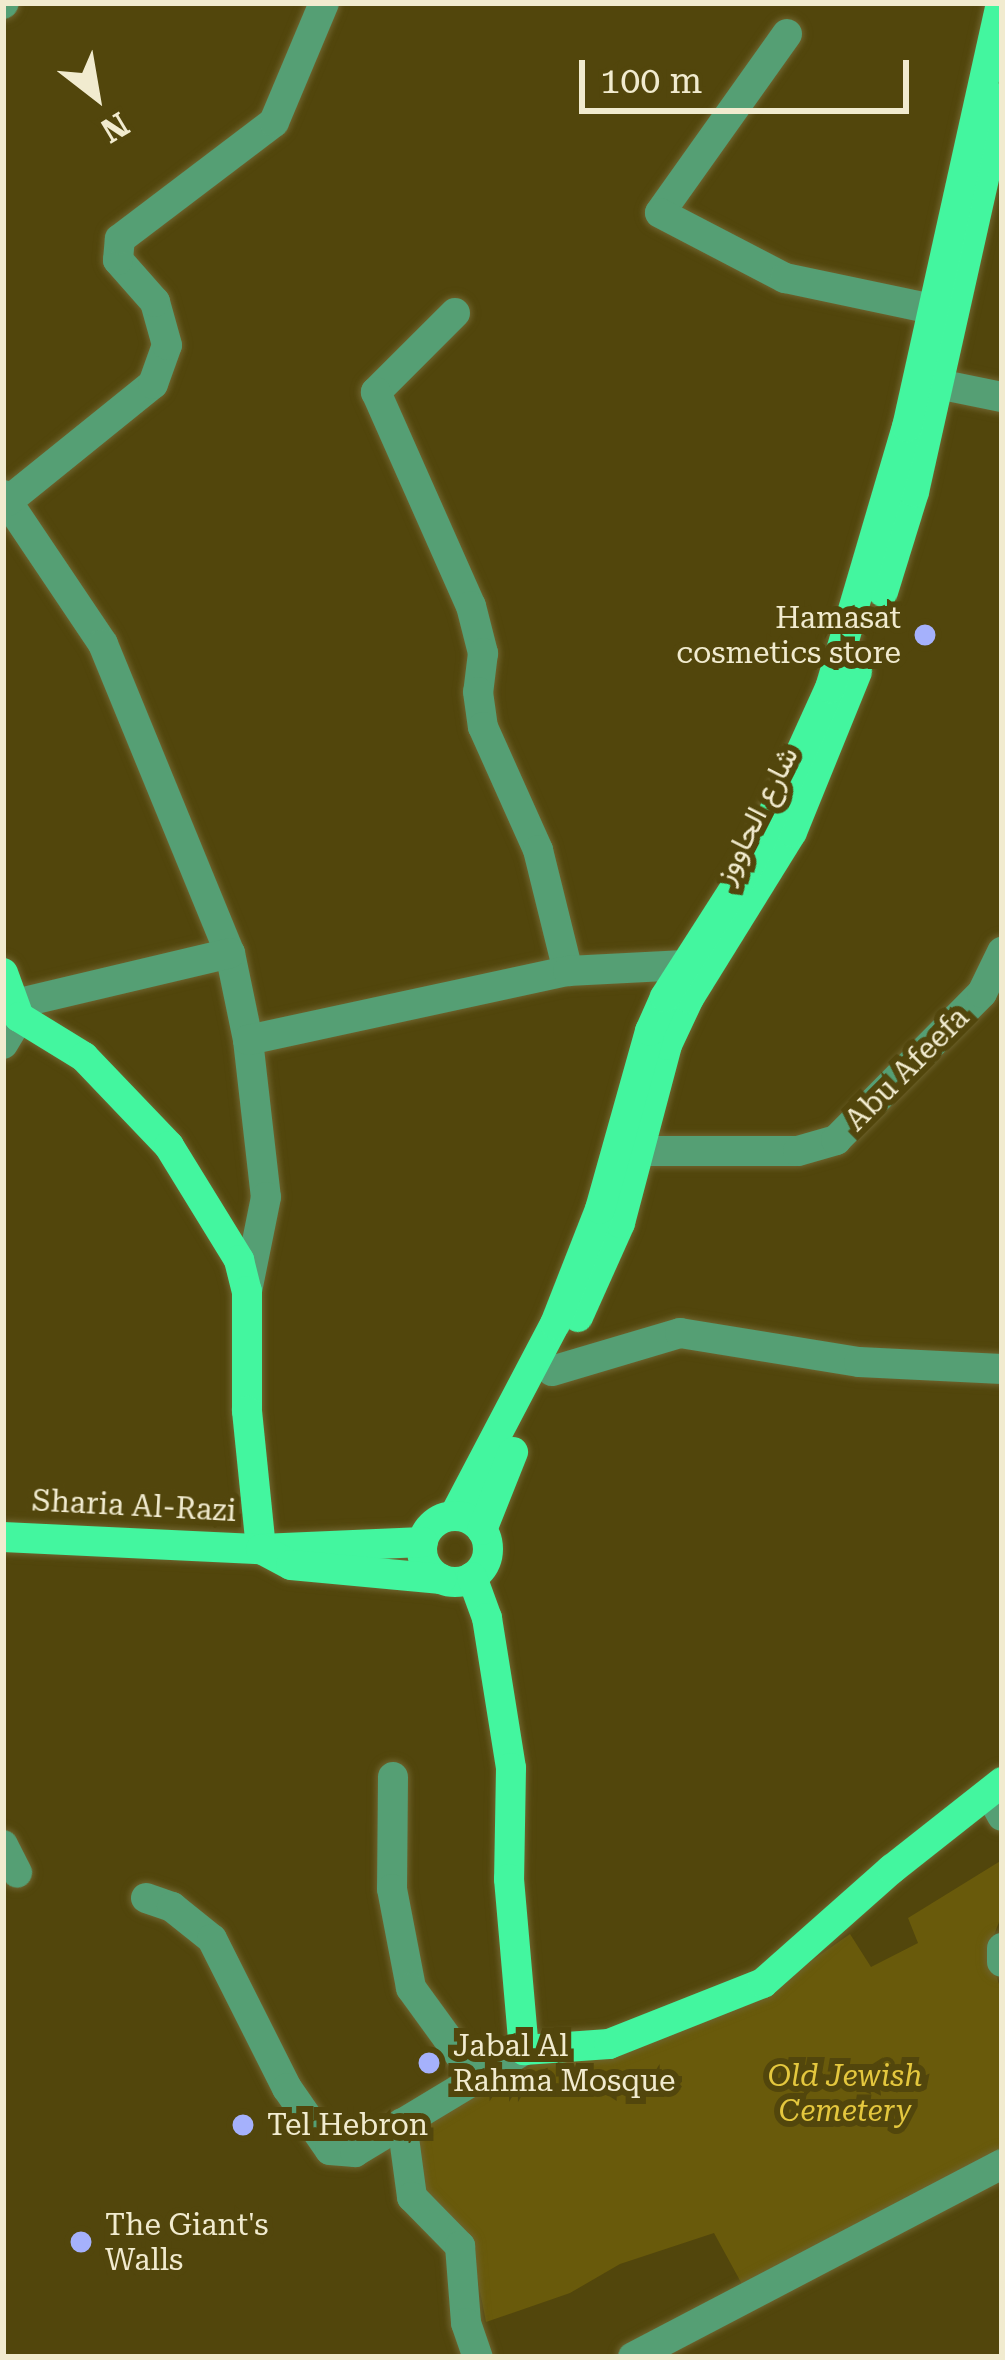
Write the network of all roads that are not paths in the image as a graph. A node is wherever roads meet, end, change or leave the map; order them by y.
1 (324, 3) edge
2 (1001, 3) edge
3 (787, 34) dead end
4 (1002, 98) edge
5 (932, 309) junction
6 (455, 313) dead end
7 (938, 384) junction
8 (1002, 397) edge
9 (6, 498) edge
10 (1002, 952) edge
11 (230, 953) junction
12 (685, 965) junction
13 (568, 971) junction
14 (3, 973) edge
15 (992, 995) edge
16 (12, 1022) edge
17 (248, 1040) junction
18 (642, 1151) junction
19 (247, 1291) junction
20 (1002, 1369) edge
21 (552, 1372) junction
22 (468, 1523) junction
23 (3, 1537) edge
24 (423, 1542) junction
25 (261, 1549) junction
26 (457, 1578) junction
27 (393, 1778) dead end
28 (998, 1797) edge
29 (146, 1898) dead end
30 (1002, 1948) edge
31 (1002, 1962) edge
32 (524, 2050) junction
33 (475, 2076) junction
34 (402, 2122) junction
35 (1002, 2164) edge
36 (478, 2357) edge
37 (633, 2357) edge

1 - 9 street
2 - 5 main road
3 - 5 street
4 - 7 main road, شارع الحاووز
5 - 12 main road
6 - 13 street
7 - 8 street
7 - 18 main road, شارع الحاووز
9 - 11 street
10 - 15 street, Abu Afeefa
11 - 16 street
11 - 17 street
12 - 13 street
12 - 22 main road
13 - 17 street
14 - 16 main road
15 - 18 street, Abu Afeefa
16 - 19 main road
17 - 19 street
18 - 21 main road, شارع الحاووز
19 - 25 main road
20 - 21 street
21 - 22 main road, شارع الحاووز
22 - 24 main road
22 - 26 main road
23 - 25 main road, Sharia Al-Razi
24 - 25 main road, Sharia Al-Razi
24 - 26 main road
25 - 26 main road, Sharia Al-Razi
26 - 32 main road
27 - 33 street
28 - 32 main road
29 - 34 street
30 - 31 street
32 - 33 street
33 - 34 street
34 - 36 street
35 - 37 street

